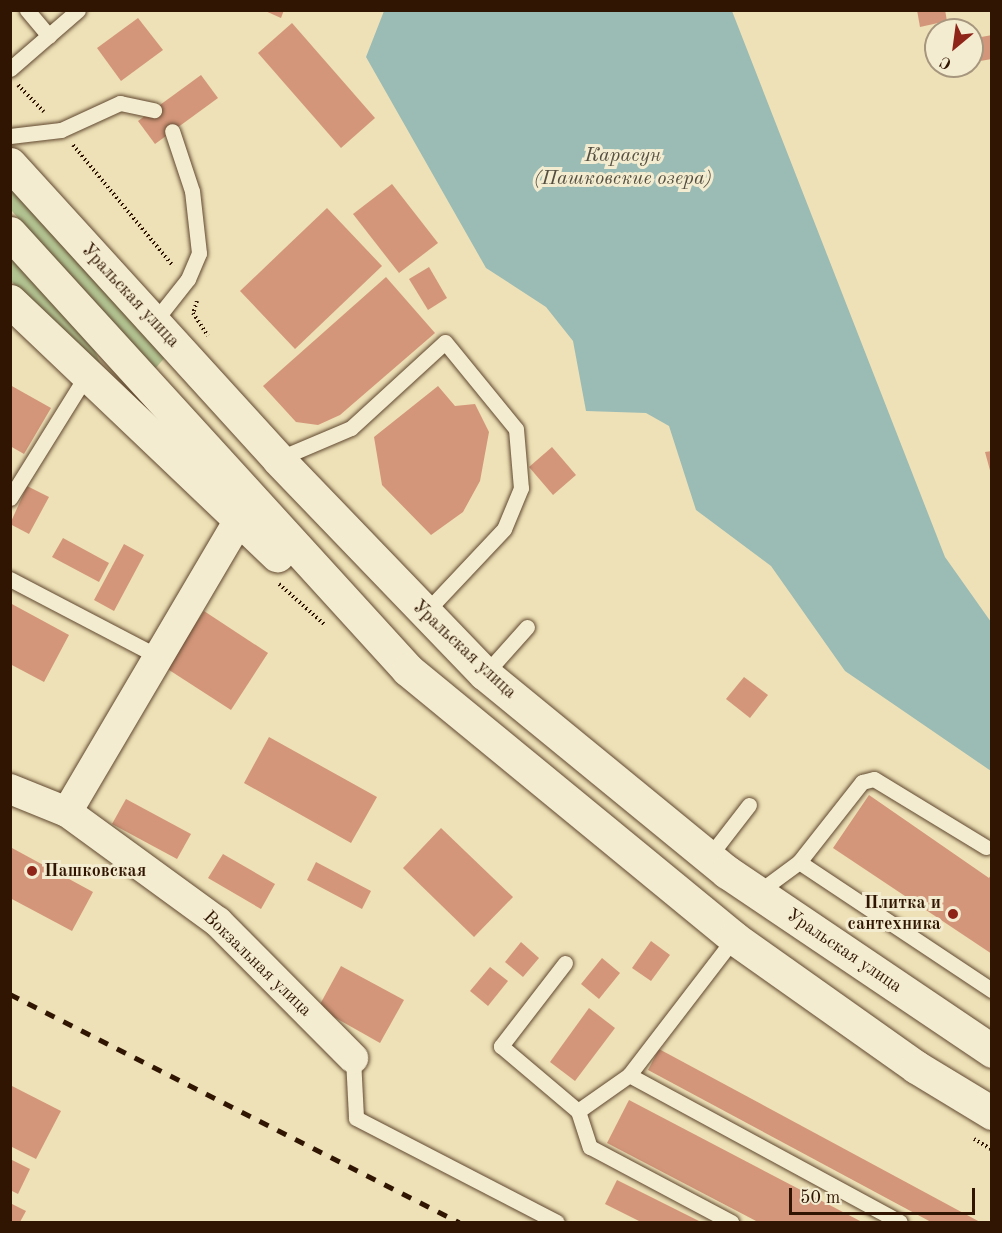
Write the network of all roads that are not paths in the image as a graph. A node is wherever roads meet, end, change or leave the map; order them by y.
1 (27, 10) edge
2 (78, 10) edge
3 (49, 36) junction
4 (10, 69) edge
5 (154, 110) dead end
6 (172, 131) dead end
7 (10, 136) edge
8 (10, 164) edge
9 (10, 233) edge
10 (10, 301) edge
11 (154, 322) junction
12 (86, 376) junction
13 (278, 459) junction
14 (10, 498) edge
15 (238, 522) junction
16 (10, 579) edge
17 (424, 615) junction
18 (527, 627) dead end
19 (373, 635) junction
20 (159, 657) junction
21 (485, 674) junction
22 (10, 789) edge
23 (749, 805) dead end
24 (67, 812) junction
25 (987, 847) dead end
26 (708, 858) junction
27 (799, 862) junction
28 (757, 893) junction
29 (734, 938) junction
30 (566, 963) dead end
31 (992, 990) edge
32 (992, 1051) edge
33 (353, 1059) joint
34 (629, 1075) junction
35 (578, 1111) junction
36 (992, 1113) edge
37 (557, 1222) edge
38 (731, 1222) edge
39 (900, 1222) edge

1 - 3 lane
2 - 3 lane
3 - 4 lane
5 - 7 lane
6 - 11 lane
8 - 11 main road, Уральская улица
9 - 19 main road
10 - 12 main road
11 - 13 main road, Уральская улица
12 - 14 lane
12 - 15 main road
13 - 17 main road, Уральская улица
13 - 17 lane
15 - 19 main road
15 - 20 street
16 - 20 lane
17 - 21 main road, Уральская улица
18 - 21 lane
19 - 29 main road
20 - 24 street
21 - 26 main road, Уральская улица
22 - 24 street, Вокзальная улица
23 - 26 lane
24 - 33 street, Вокзальная улица
25 - 27 lane
26 - 28 main road, Уральская улица
27 - 28 lane
27 - 31 lane
28 - 32 main road, Уральская улица
29 - 34 lane
29 - 36 main road
30 - 35 lane
33 - 37 lane
34 - 35 lane
34 - 39 lane
35 - 38 lane

